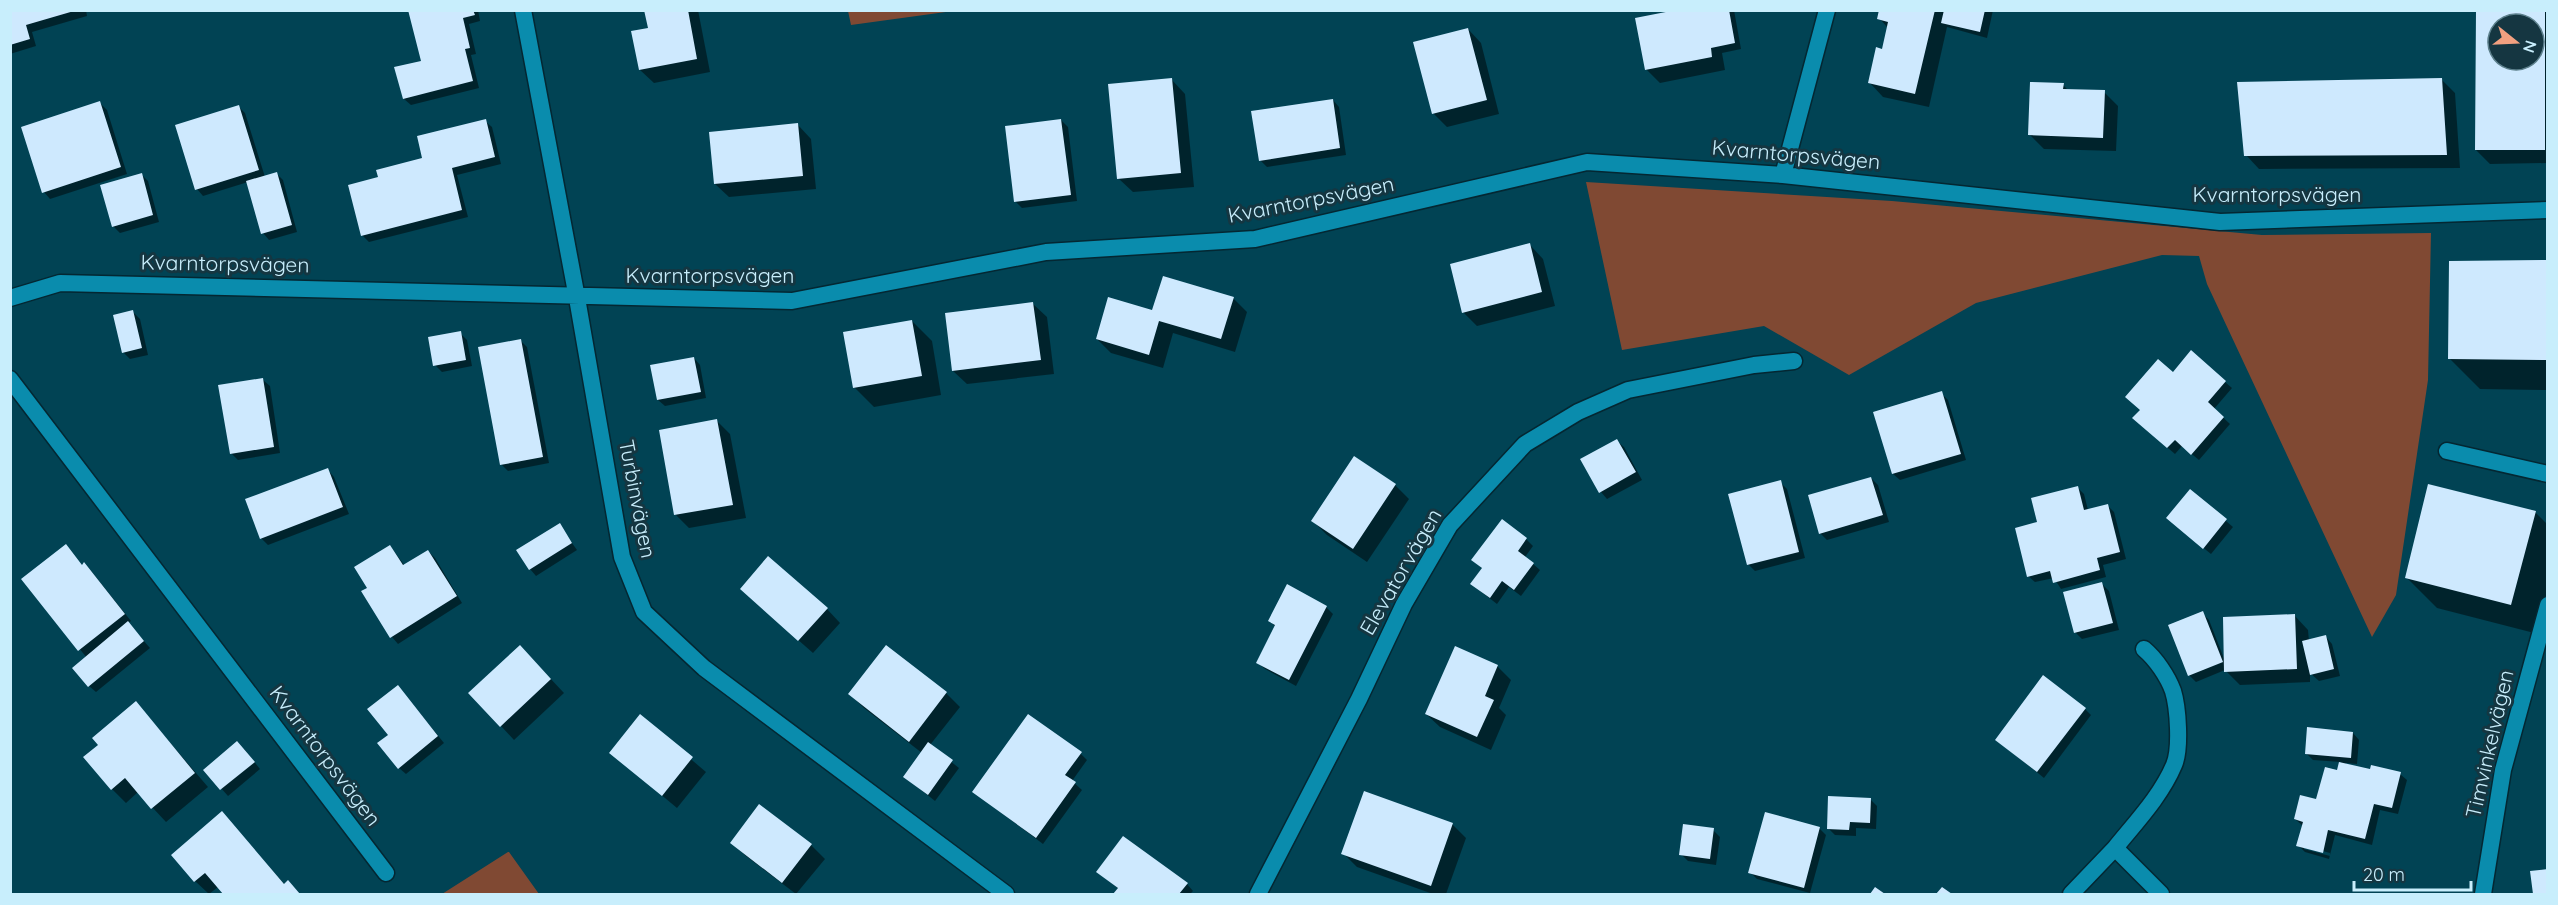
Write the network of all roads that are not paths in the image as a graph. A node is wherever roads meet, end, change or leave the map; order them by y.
1 (523, 10) edge
2 (1827, 10) edge
3 (1783, 175) junction
4 (2547, 210) edge
5 (10, 298) edge
6 (577, 298) junction
7 (1794, 361) dead end
8 (10, 379) edge
9 (2447, 451) dead end
10 (2547, 474) edge
11 (2547, 605) edge
12 (2145, 649) dead end
13 (2115, 848) junction
14 (386, 873) dead end
15 (1005, 894) edge
16 (1258, 894) edge
17 (2071, 894) edge
18 (2161, 894) edge
19 (2483, 894) edge

1 - 6 street, Turbinvägen
2 - 3 street
3 - 4 street, Kvarntorpsvägen
3 - 6 street, Kvarntorpsvägen
5 - 6 street, Kvarntorpsvägen
6 - 15 street, Turbinvägen
7 - 16 street, Elevatorvägen
8 - 14 street, Kvarntorpsvägen
9 - 10 street
11 - 19 street, Timvinkelvägen
12 - 13 street
13 - 17 street
13 - 18 street

